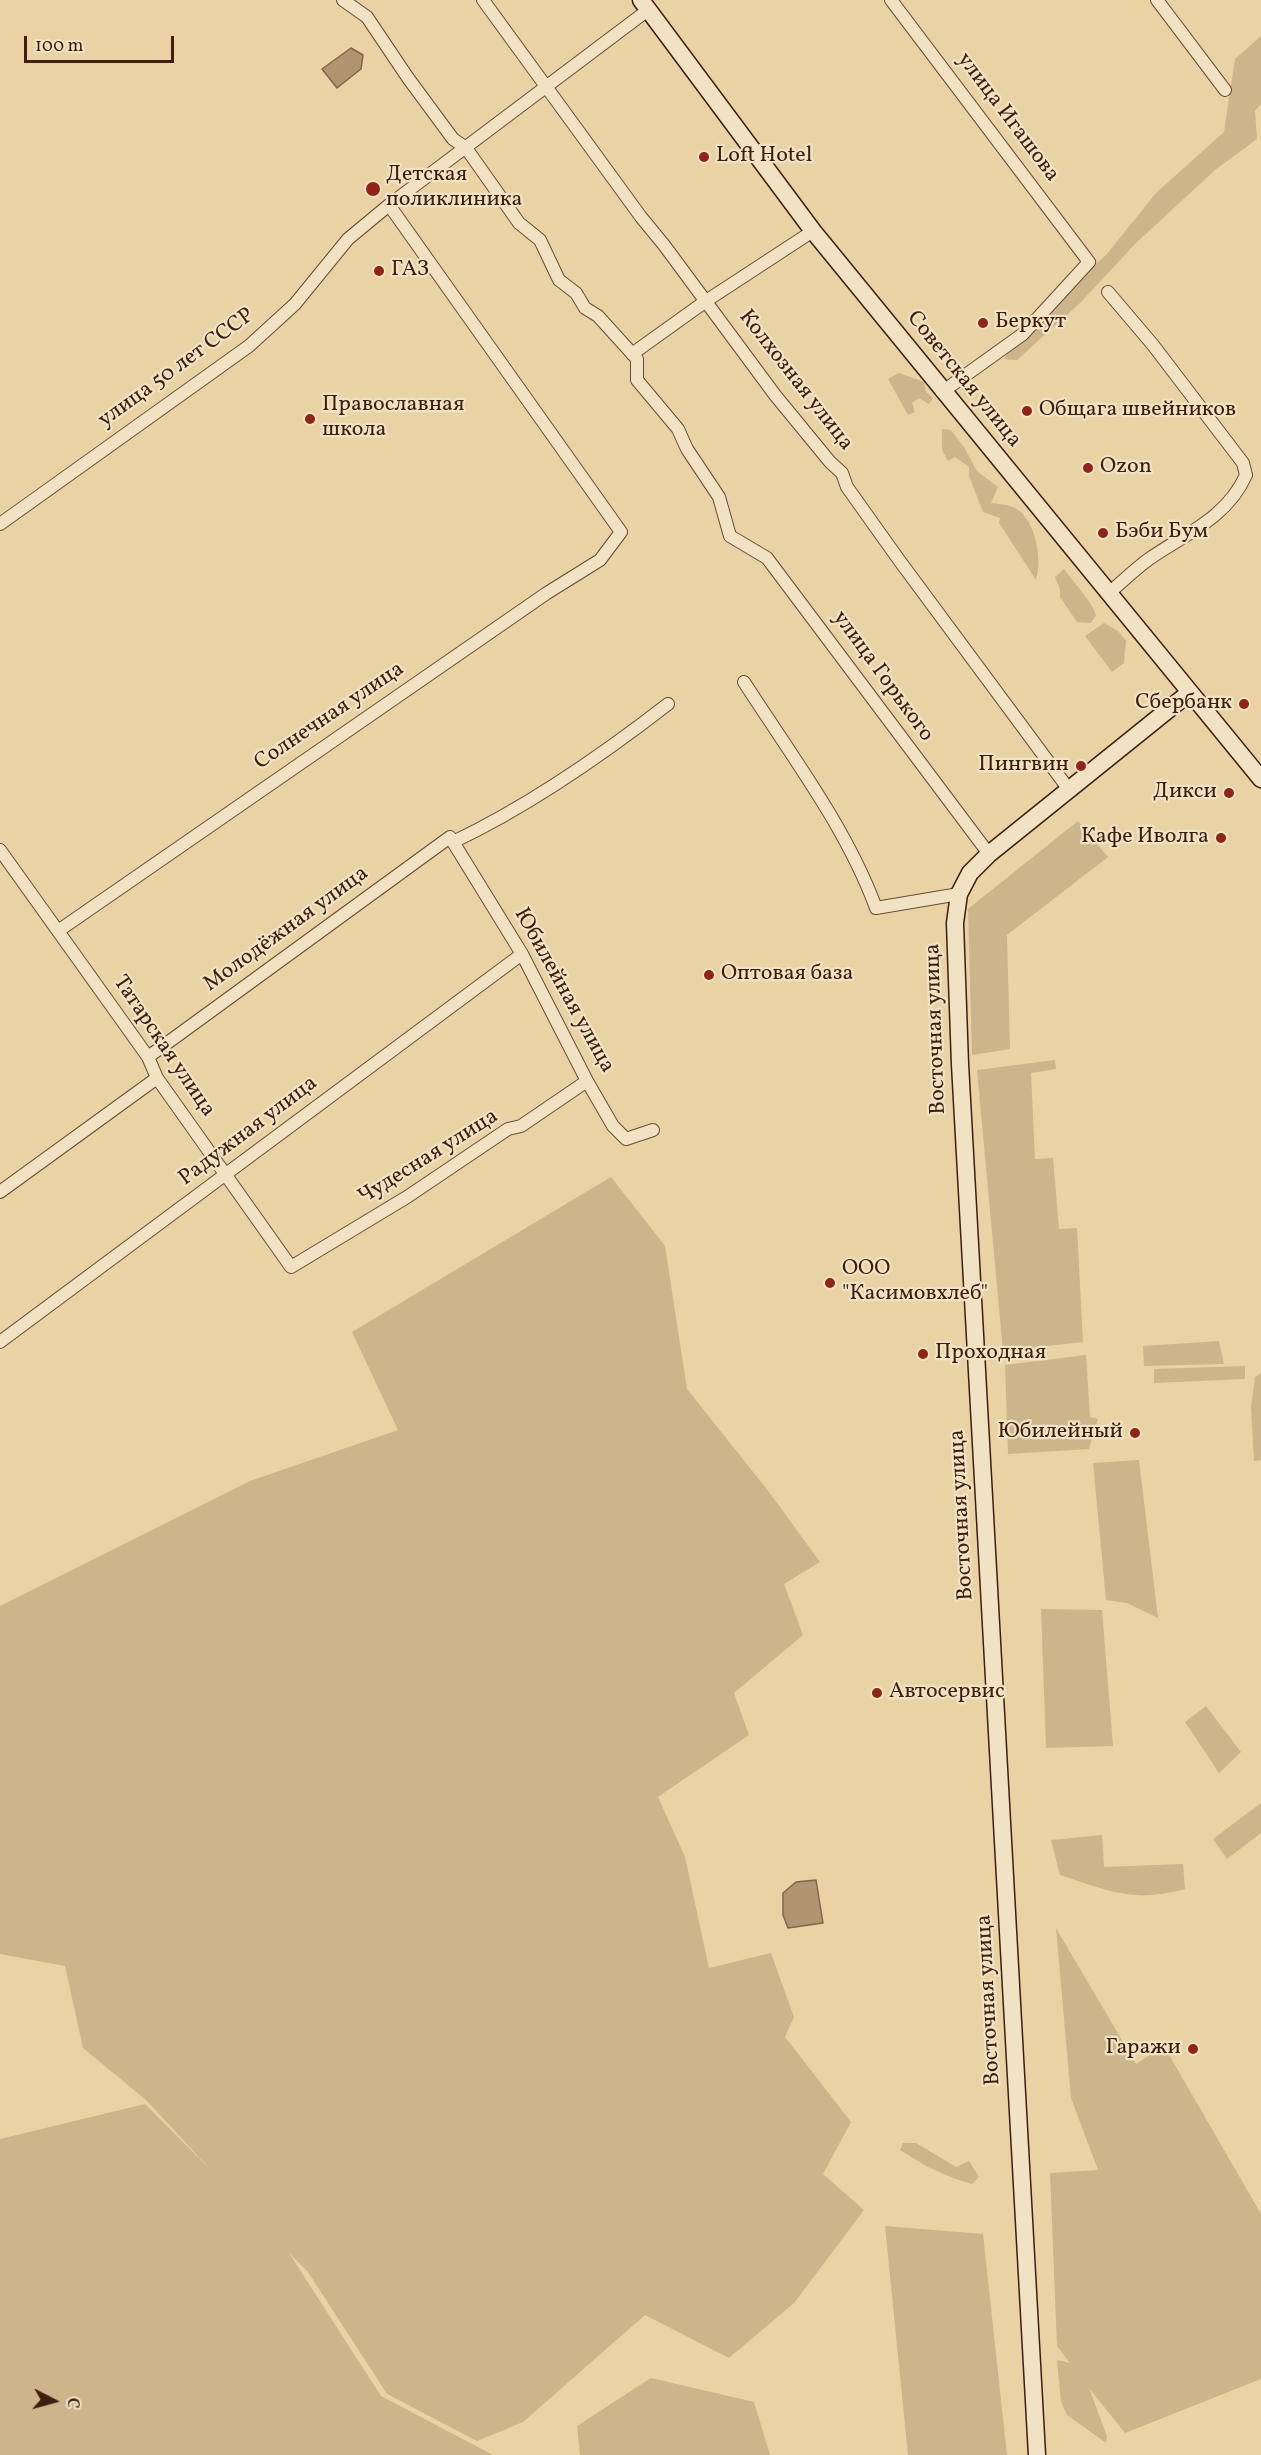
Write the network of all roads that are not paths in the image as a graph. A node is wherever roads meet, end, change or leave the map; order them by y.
1 (343, 0) edge
2 (483, 0) edge
3 (891, 0) edge
4 (1157, 0) edge
5 (644, 5) edge
6 (546, 87) junction
7 (1225, 90) dead end
8 (466, 148) junction
9 (389, 205) junction
10 (813, 231) junction
11 (1108, 292) dead end
12 (706, 301) junction
13 (632, 354) junction
14 (942, 392) junction
15 (0, 524) edge
16 (1109, 593) junction
17 (744, 682) dead end
18 (1189, 693) junction
19 (668, 704) dead end
20 (1261, 779) edge
21 (1070, 791) junction
22 (452, 840) junction
23 (0, 850) edge
24 (989, 854) junction
25 (959, 894) junction
26 (58, 931) junction
27 (522, 954) junction
28 (148, 1057) junction
29 (157, 1078) junction
30 (587, 1081) junction
31 (653, 1130) dead end
32 (225, 1176) junction
33 (0, 1192) edge
34 (291, 1267) joint
35 (0, 1342) edge
36 (1037, 2448) edge

1 - 8 street
2 - 6 street, Колхозная улица
3 - 14 street, улица Игашова
4 - 7 street
5 - 6 street, улица 50 лет СССР
5 - 10 main road, Советская улица
6 - 8 street, улица 50 лет СССР
6 - 12 street, Колхозная улица
8 - 9 street, улица 50 лет СССР
8 - 13 street
9 - 15 street, улица 50 лет СССР
9 - 26 street, Солнечная улица
10 - 12 street
10 - 14 main road, Советская улица
11 - 16 street
12 - 13 street
12 - 21 street, Колхозная улица
13 - 24 street, улица Горького
14 - 16 main road, Советская улица
16 - 18 main road, Советская улица
17 - 25 street
18 - 20 main road, Советская улица
18 - 21 main road, Восточная улица
19 - 22 street
21 - 24 main road, Восточная улица
22 - 27 street, Юбилейная улица
22 - 28 street, Молодёжная улица
23 - 26 street, Татарская улица
24 - 25 main road, Восточная улица
25 - 36 main road, Восточная улица
26 - 28 street, Татарская улица
27 - 30 street, Юбилейная улица
27 - 32 street, Радужная улица
28 - 29 street, Татарская улица
29 - 32 street, Татарская улица
29 - 33 street
30 - 31 street, Юбилейная улица
30 - 34 street, Чудесная улица
32 - 34 street, Татарская улица
32 - 35 street, Радужная улица

